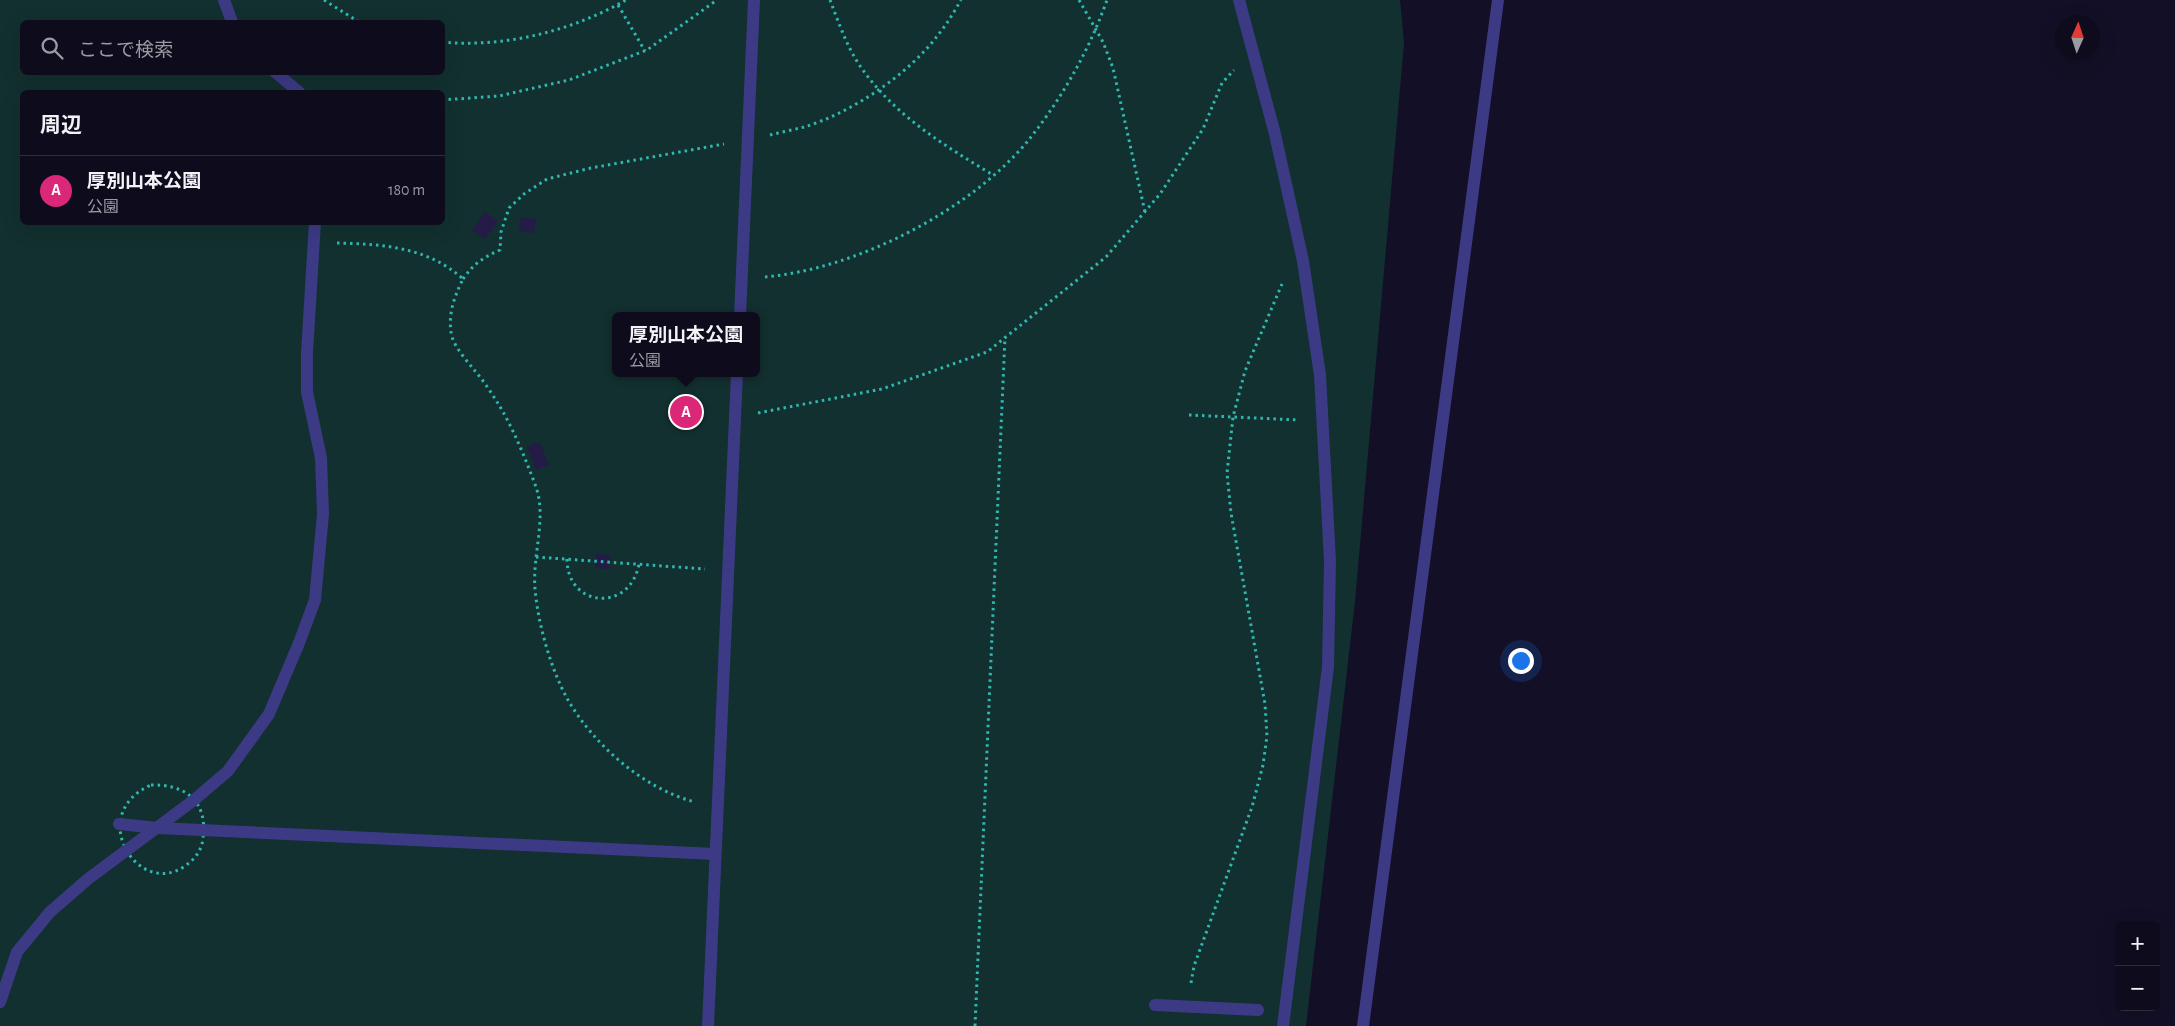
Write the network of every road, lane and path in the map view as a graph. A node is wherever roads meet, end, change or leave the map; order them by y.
1 (224, 0) edge
2 (324, 0) edge
3 (626, 0) edge
4 (717, 0) edge
5 (754, 0) edge
6 (830, 0) edge
7 (961, 0) edge
8 (1079, 0) edge
9 (1107, 0) edge
10 (1239, 0) edge
11 (1498, 0) edge
12 (618, 5) junction
13 (231, 20) edge
14 (356, 20) edge
15 (1096, 29) junction
16 (445, 42) edge
17 (1254, 50) junction
18 (645, 51) junction
19 (279, 75) edge
20 (297, 90) edge
21 (879, 90) junction
22 (445, 100) edge
23 (747, 140) junction
24 (993, 175) junction
25 (1145, 212) junction
26 (315, 225) edge
27 (314, 243) junction
28 (1299, 243) junction
29 (741, 278) junction
30 (463, 279) junction
31 (740, 312) edge
32 (1005, 337) junction
33 (737, 377) edge
34 (1189, 415) dead end
35 (735, 416) junction
36 (1322, 417) junction
37 (1233, 418) junction
38 (536, 557) junction
39 (567, 559) junction
40 (639, 564) junction
41 (728, 570) junction
42 (717, 808) junction
43 (119, 824) dead end
44 (158, 828) junction
45 (715, 854) junction
46 (0, 1002) edge
47 (1155, 1005) dead end
48 (1187, 1007) junction
49 (1258, 1010) dead end
50 (708, 1026) edge
51 (975, 1026) edge
52 (1282, 1026) edge
53 (1364, 1026) edge

1 - 13 street
2 - 14 path
3 - 12 path
4 - 18 path
5 - 23 street
6 - 21 path
7 - 21 path
8 - 15 path
9 - 15 path
10 - 17 street
11 - 53 street
12 - 16 path
12 - 18 path
15 - 24 path
15 - 25 path
17 - 25 path
17 - 28 street
18 - 22 path
19 - 20 street
21 - 23 path
21 - 24 path
23 - 29 street
23 - 30 path
24 - 29 path
25 - 32 path
26 - 27 street
27 - 30 path
27 - 44 street
28 - 36 street
28 - 37 path
29 - 31 street
30 - 38 path
32 - 35 path
32 - 51 path
33 - 35 street
34 - 37 path
35 - 41 street
36 - 37 path
36 - 52 street
37 - 48 path
38 - 39 path
38 - 42 path
39 - 40 path
39 - 40 path
40 - 41 path
41 - 42 street
42 - 45 street
43 - 44 street
44 - 45 street
44 - 46 street
45 - 50 street
47 - 48 street
48 - 49 street

